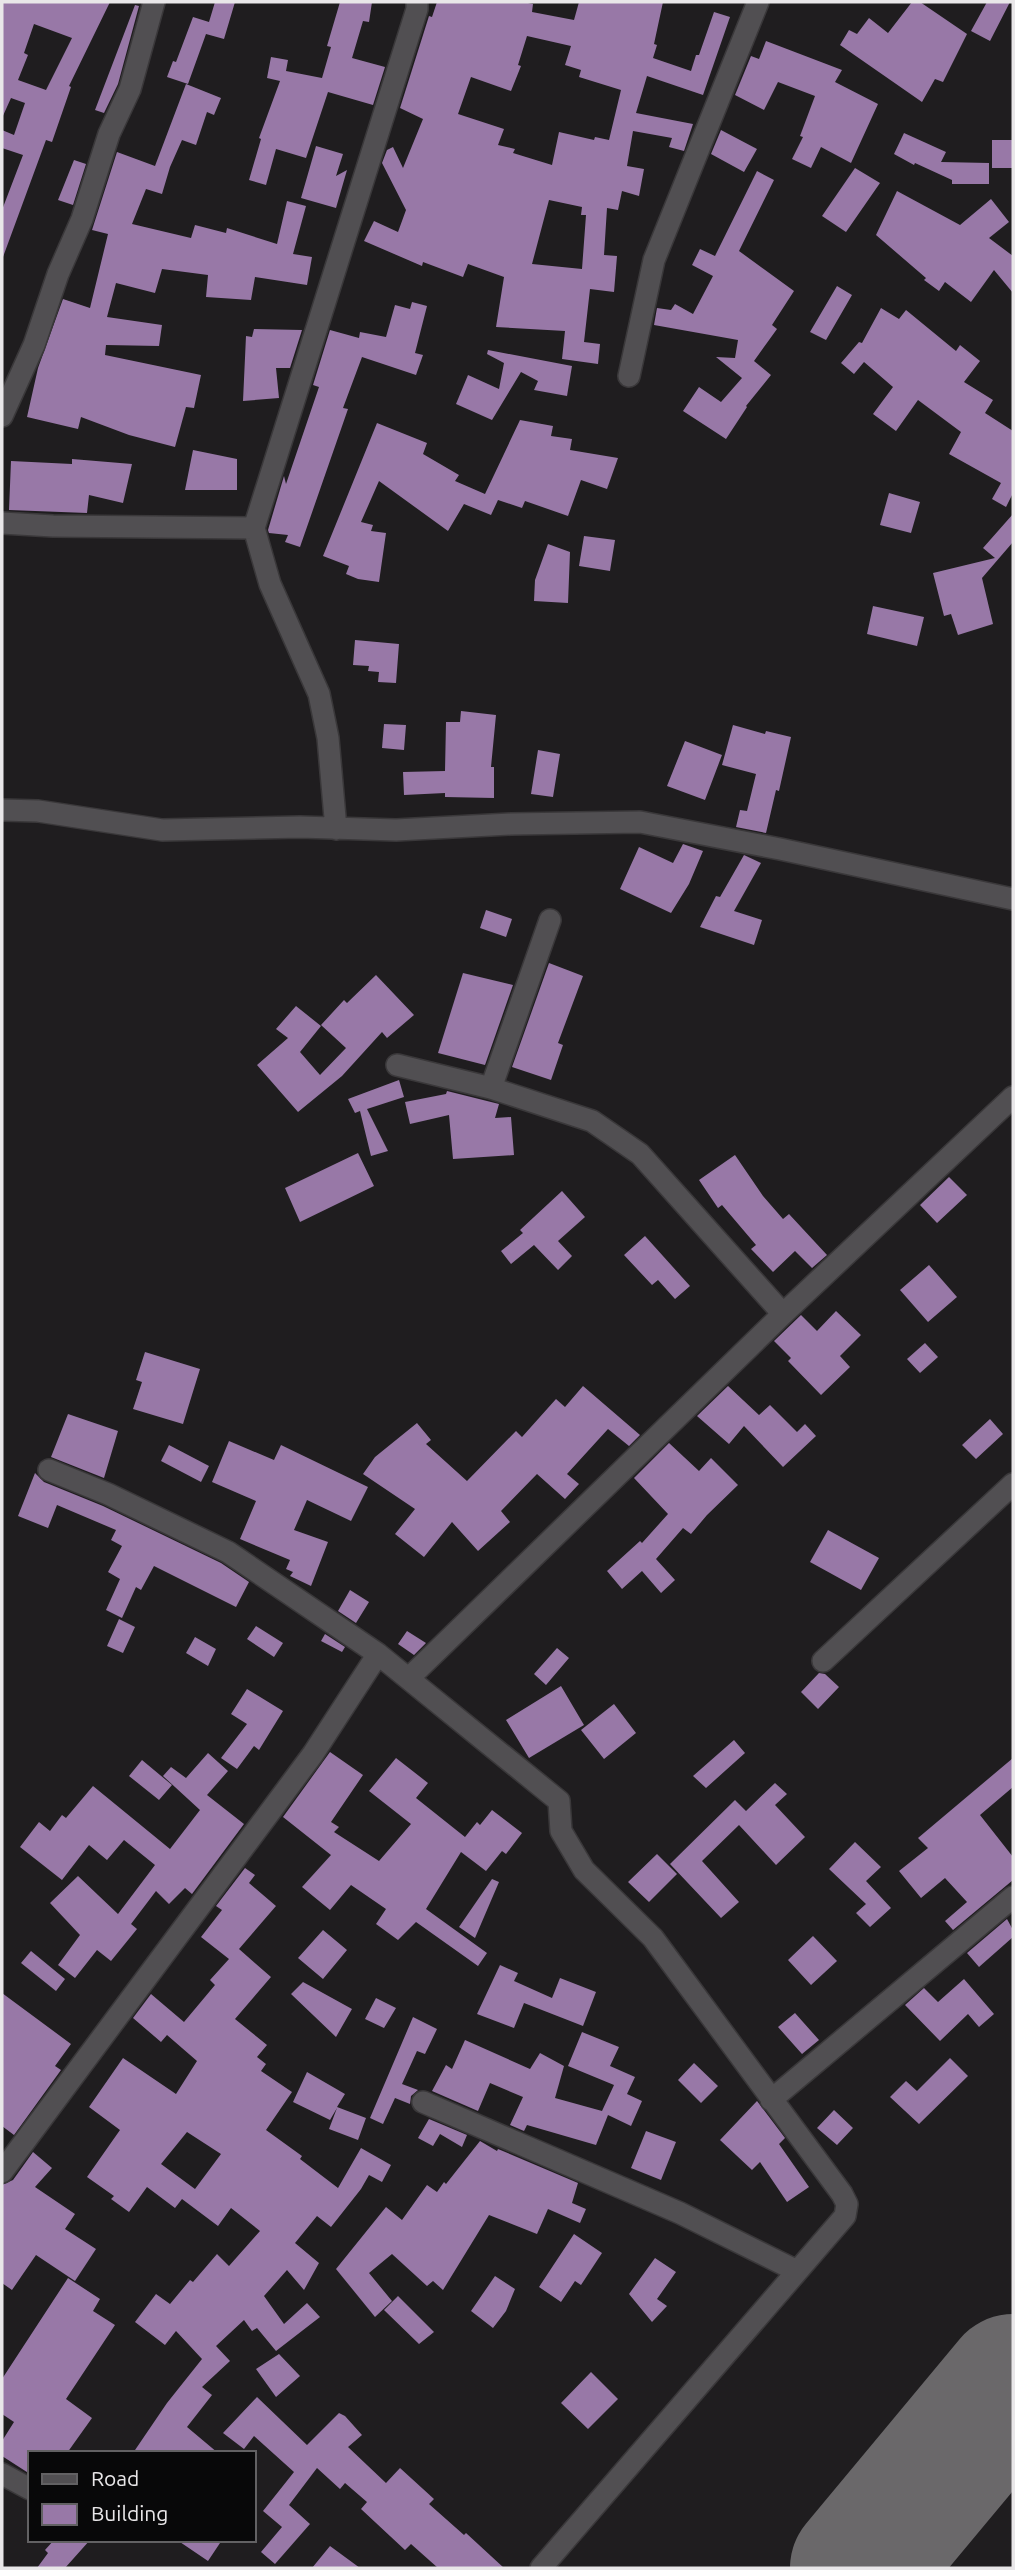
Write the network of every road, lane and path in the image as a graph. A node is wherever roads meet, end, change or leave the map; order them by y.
1 (154, 2) edge
2 (417, 2) edge
3 (758, 2) edge
4 (629, 376) dead end
5 (2, 416) edge
6 (2, 523) edge
7 (254, 528) junction
8 (2, 810) edge
9 (336, 829) junction
10 (1013, 899) edge
11 (550, 920) dead end
12 (397, 1065) dead end
13 (491, 1088) junction
14 (1013, 1097) edge
15 (783, 1314) junction
16 (49, 1470) dead end
17 (1013, 1484) edge
18 (379, 1654) junction
19 (823, 1661) dead end
20 (409, 1678) junction
21 (1013, 1897) edge
22 (771, 2100) junction
23 (423, 2102) dead end
24 (2, 2172) edge
25 (797, 2271) junction
26 (2, 2474) edge
27 (28, 2488) edge
28 (541, 2568) edge

1 - 5 street
2 - 7 street
3 - 4 street
6 - 7 street
7 - 9 street
8 - 9 street
9 - 10 street
11 - 13 street
12 - 13 street
13 - 15 street
14 - 15 street
15 - 20 street
16 - 18 street
17 - 19 street
18 - 20 street
18 - 24 street
20 - 22 street
21 - 22 street
22 - 25 street
23 - 25 street
25 - 28 street
26 - 27 street

